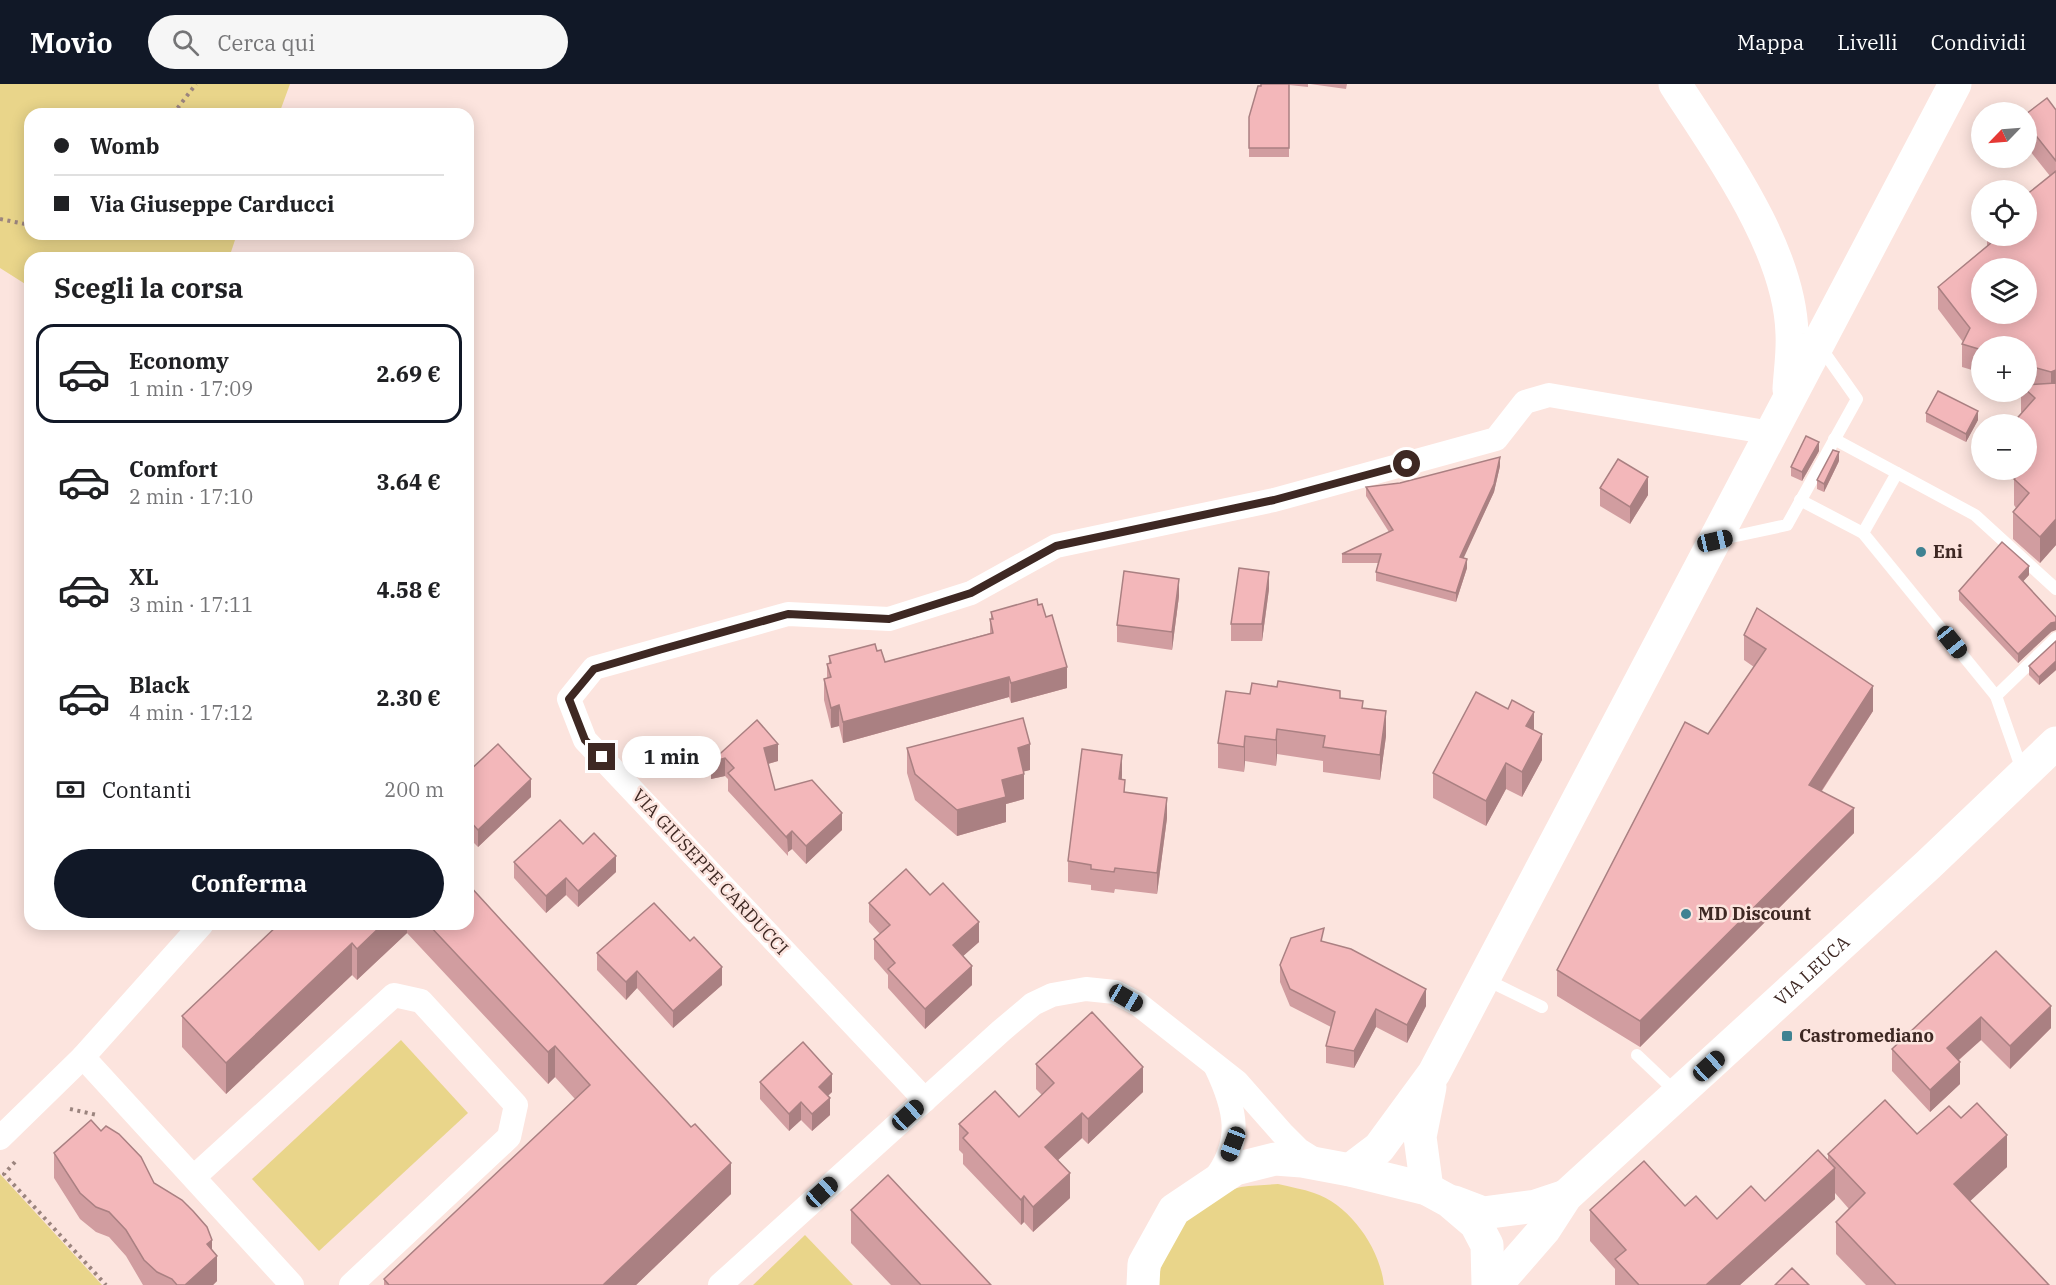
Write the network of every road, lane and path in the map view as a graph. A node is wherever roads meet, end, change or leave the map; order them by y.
1 (196, 84) edge
2 (1676, 84) edge
3 (1955, 84) edge
4 (178, 108) edge
5 (0, 219) edge
6 (24, 224) edge
7 (1819, 344) junction
8 (1789, 396) junction
9 (1771, 433) junction
10 (1834, 439) junction
11 (1897, 473) junction
12 (1800, 500) junction
13 (1863, 533) junction
14 (1715, 541) junction
15 (2056, 589) edge
16 (2056, 638) edge
17 (1996, 696) junction
18 (2056, 742) edge
19 (2024, 774) junction
20 (197, 930) edge
21 (1484, 978) junction
22 (1542, 1006) dead end
23 (1637, 1055) dead end
24 (83, 1057) junction
25 (1214, 1064) junction
26 (1434, 1073) junction
27 (1678, 1094) junction
28 (925, 1100) junction
29 (99, 1115) dead end
30 (63, 1116) dead end
31 (0, 1138) edge
32 (21, 1157) dead end
33 (1335, 1167) junction
34 (194, 1177) junction
35 (1208, 1188) junction
36 (1438, 1195) junction
37 (1566, 1196) junction
38 (1529, 1247) junction
39 (106, 1285) edge
40 (292, 1285) edge
41 (351, 1285) edge
42 (720, 1285) edge
43 (1143, 1285) edge
44 (1488, 1285) edge
45 (1496, 1285) edge
46 (1523, 1285) edge

1 - 4 path
2 - 8 main road
3 - 7 main road
5 - 6 path
7 - 8 main road
7 - 10 lane
8 - 9 main road
9 - 14 main road
9 - 28 street, VIA GIUSEPPE CARDUCCI
10 - 11 lane
10 - 12 lane
11 - 13 lane
11 - 15 lane
12 - 13 lane
12 - 14 lane
13 - 17 lane
14 - 21 main road
16 - 17 lane
17 - 19 lane
18 - 19 main road, VIA LEUCA
19 - 27 main road, VIA LEUCA
20 - 24 street
21 - 22 lane
21 - 26 main road
23 - 27 lane
24 - 31 street
24 - 34 street
25 - 28 street
25 - 33 street
25 - 35 street
26 - 33 main road
26 - 36 main road
27 - 37 main road, VIA LEUCA
28 - 42 street
29 - 30 path
32 - 39 path
33 - 35 main road, VIA LEUCA
33 - 36 main road, VIA LEUCA
34 - 40 street
34 - 41 street
35 - 43 main road, VIA LEUCA
36 - 37 main road, VIA LEUCA
36 - 44 main road
37 - 38 main road, VIA LEUCA
38 - 45 main road, VIA LEUCA
38 - 46 main road

